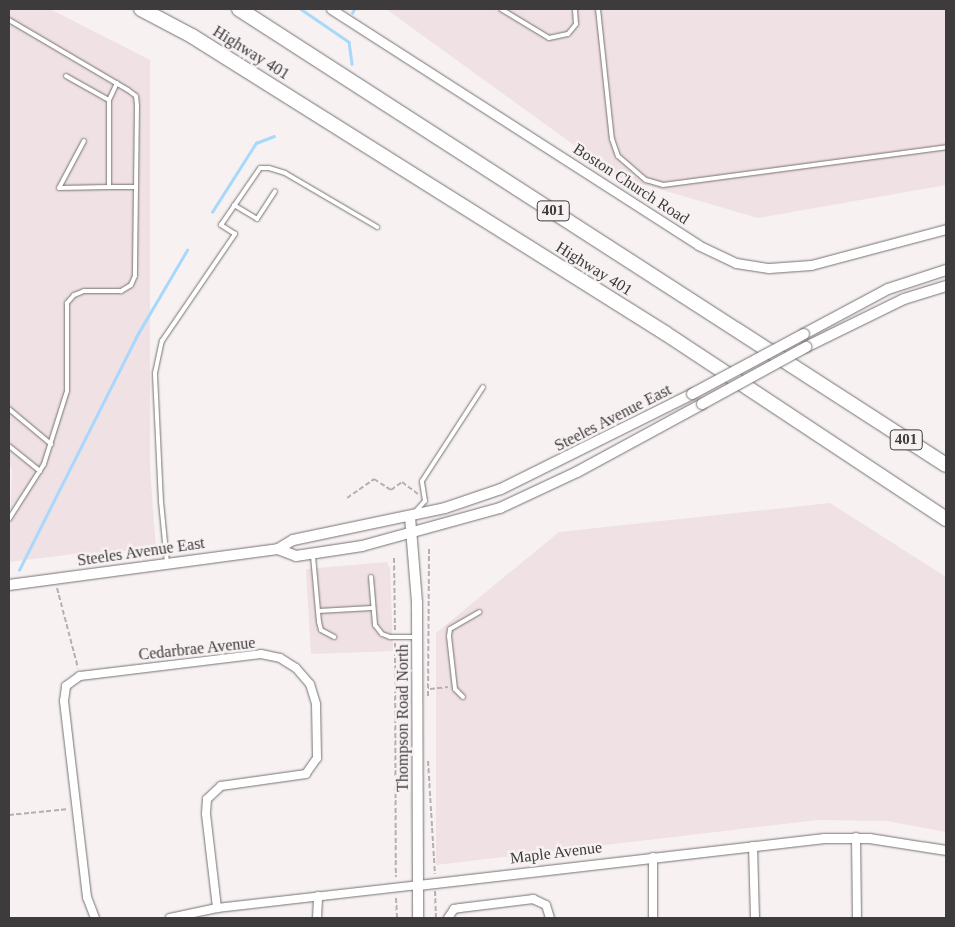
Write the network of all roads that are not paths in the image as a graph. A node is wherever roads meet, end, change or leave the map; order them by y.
1 (141, 9) edge
2 (239, 9) edge
3 (331, 9) edge
4 (502, 9) edge
5 (575, 9) edge
6 (598, 9) edge
7 (9, 20) edge
8 (66, 76) dead end
9 (117, 83) junction
10 (109, 100) junction
11 (84, 141) dead end
12 (946, 147) edge
13 (109, 187) junction
14 (136, 187) junction
15 (275, 191) dead end
16 (234, 205) junction
17 (377, 227) dead end
18 (946, 228) edge
19 (946, 270) edge
20 (946, 286) edge
21 (483, 387) dead end
22 (9, 409) edge
23 (50, 444) junction
24 (9, 446) edge
25 (946, 465) edge
26 (40, 471) junction
27 (410, 517) junction
28 (9, 519) edge
29 (946, 519) edge
30 (412, 534) junction
31 (278, 549) junction
32 (312, 553) junction
33 (167, 563) junction
34 (371, 577) dead end
35 (9, 585) edge
36 (372, 608) junction
37 (318, 611) junction
38 (480, 612) dead end
39 (417, 637) junction
40 (334, 638) dead end
41 (463, 697) dead end
42 (856, 837) junction
43 (753, 846) junction
44 (943, 847) edge
45 (652, 856) junction
46 (418, 885) junction
47 (318, 896) junction
48 (217, 908) junction
49 (95, 918) edge
50 (170, 918) edge
51 (317, 918) edge
52 (418, 918) edge
53 (448, 918) edge
54 (550, 918) edge
55 (653, 918) edge
56 (754, 918) edge
57 (857, 918) edge

1 - 29 highway, Highway 401 / 401
2 - 25 highway, Highway 401 / 401
3 - 18 street, Boston Church Road
4 - 5 lane
6 - 12 lane
7 - 9 lane
8 - 10 lane
9 - 10 lane
9 - 14 lane
10 - 13 lane
11 - 13 lane
13 - 14 lane
14 - 23 lane
15 - 16 lane
16 - 17 lane
16 - 33 lane
19 - 27 main road, Steeles Avenue East, bridge
20 - 30 main road, Steeles Avenue East, bridge
21 - 27 lane
22 - 23 lane
23 - 26 lane
24 - 26 lane
26 - 28 lane
27 - 30 main road, Thompson Road North
27 - 31 main road, Steeles Avenue East
30 - 32 main road, Steeles Avenue East
30 - 39 main road, Thompson Road North
31 - 32 main road, Steeles Avenue East
31 - 33 main road, Steeles Avenue East
32 - 37 lane
33 - 35 main road, Steeles Avenue East
34 - 36 lane
36 - 37 lane
36 - 39 lane
37 - 40 lane
38 - 41 lane
39 - 46 main road, Thompson Road North
42 - 43 street, Maple Avenue
42 - 44 street, Maple Avenue
42 - 57 street
43 - 45 street, Maple Avenue
43 - 56 street
45 - 46 street, Maple Avenue
45 - 55 street
46 - 47 street, Maple Avenue
46 - 52 main road, Thompson Road North
47 - 48 street, Maple Avenue
47 - 51 street
48 - 49 street, Cedarbrae Avenue
48 - 50 street, Maple Avenue
53 - 54 street

